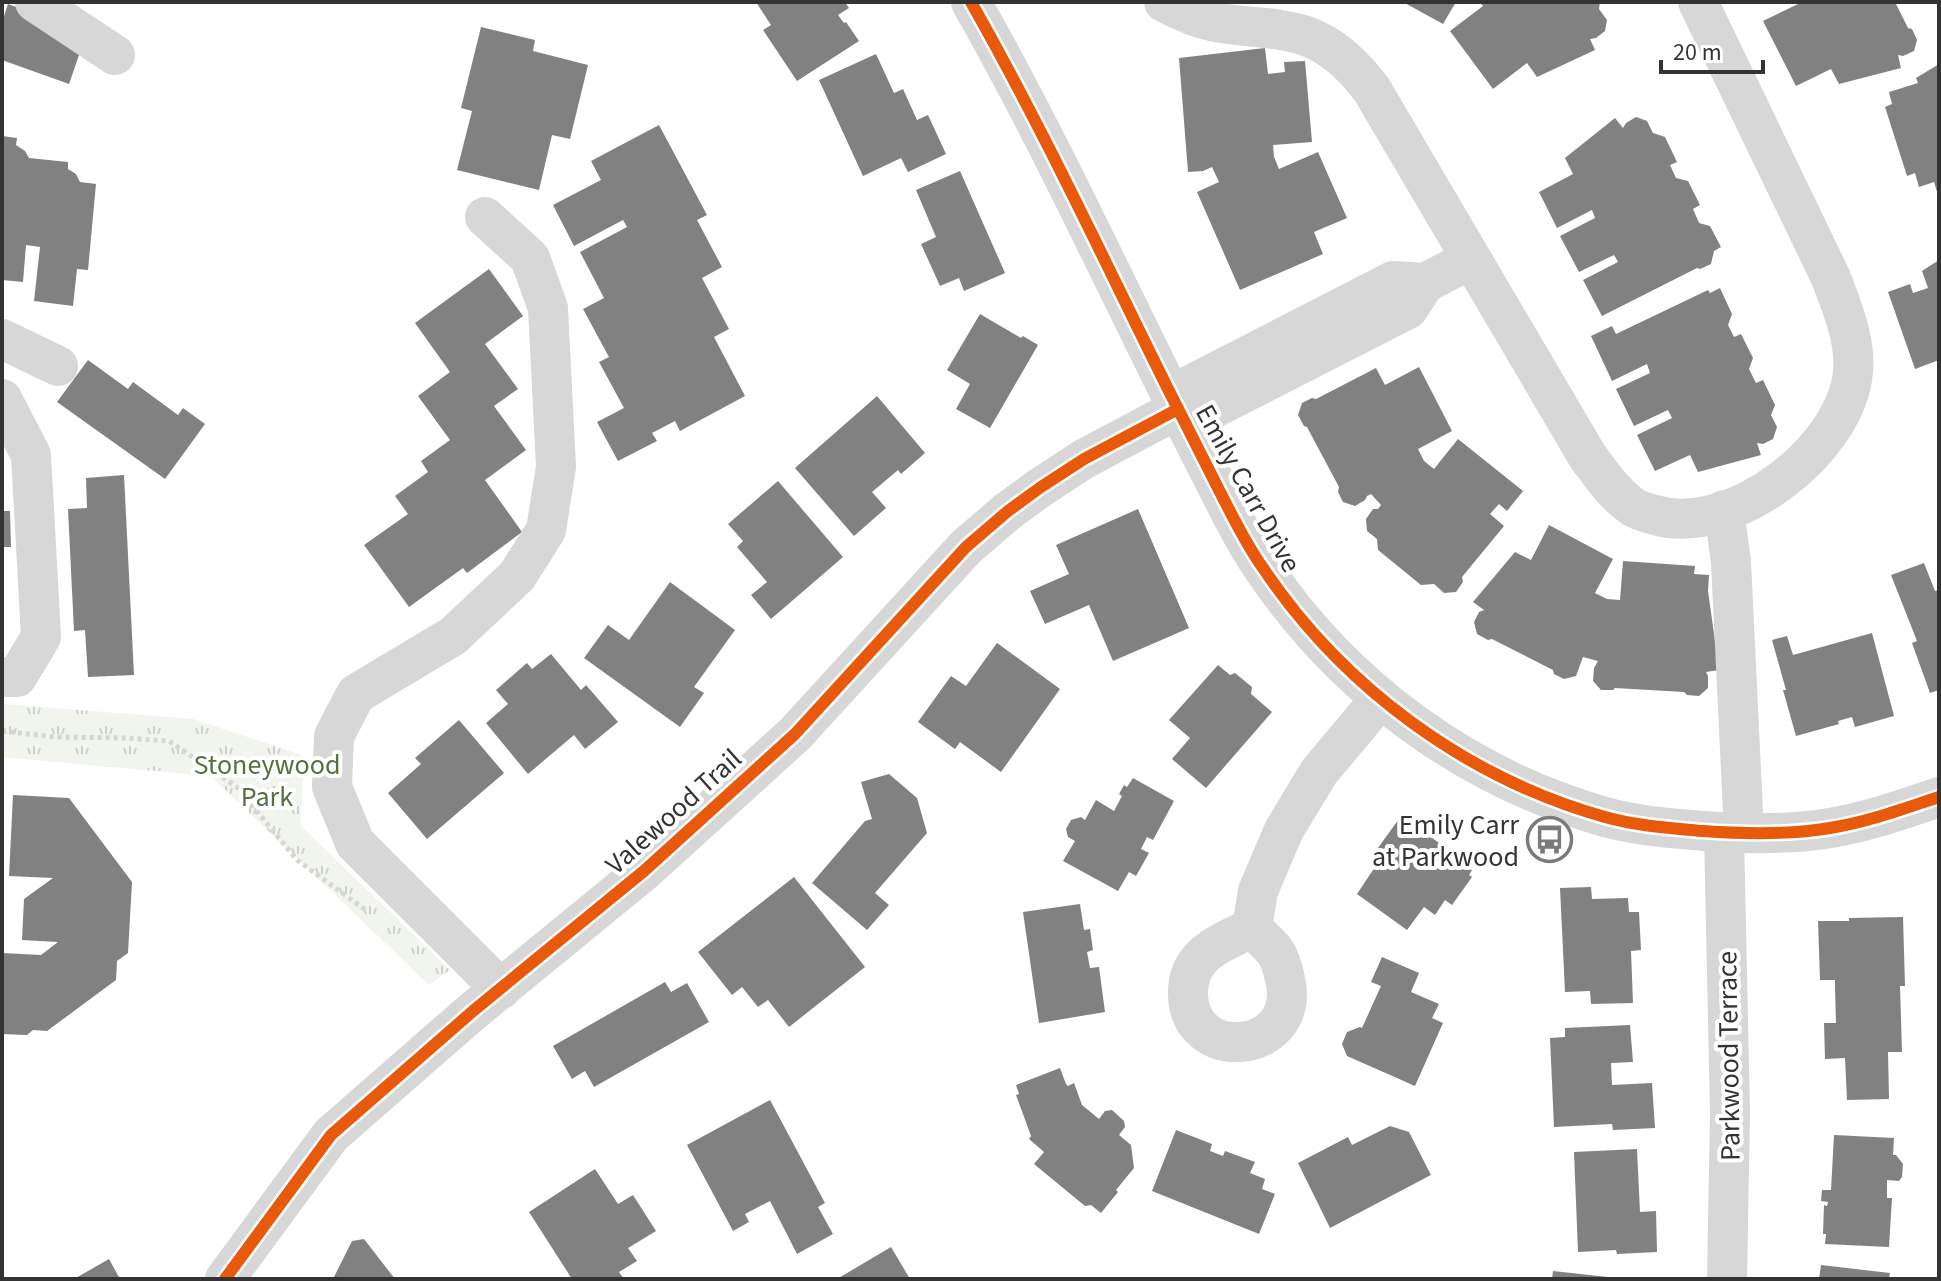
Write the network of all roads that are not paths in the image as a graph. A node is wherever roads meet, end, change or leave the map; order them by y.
1 (35, 2) edge
2 (971, 2) edge
3 (1164, 2) edge
4 (1698, 2) edge
5 (115, 55) dead end
6 (485, 217) dead end
7 (1471, 259) junction
8 (2, 339) edge
9 (58, 366) dead end
10 (2, 399) edge
11 (1178, 409) junction
12 (1724, 510) junction
13 (2, 677) edge
14 (1381, 698) junction
15 (1939, 797) edge
16 (1734, 833) junction
17 (1252, 928) dead end
18 (501, 989) junction
19 (225, 1279) edge
20 (1727, 1279) edge

1 - 5 street
2 - 11 street, Emily Carr Drive
3 - 7 street
4 - 12 street
6 - 18 street
7 - 11 street, Valewood Trail
7 - 12 street
8 - 9 street
10 - 13 street
11 - 14 street, Emily Carr Drive
11 - 18 street, Valewood Trail
12 - 16 street, Parkwood Terrace
14 - 16 street, Emily Carr Drive
14 - 17 street
15 - 16 street, Emily Carr Drive
16 - 20 street, Parkwood Terrace
18 - 19 street, Valewood Trail

